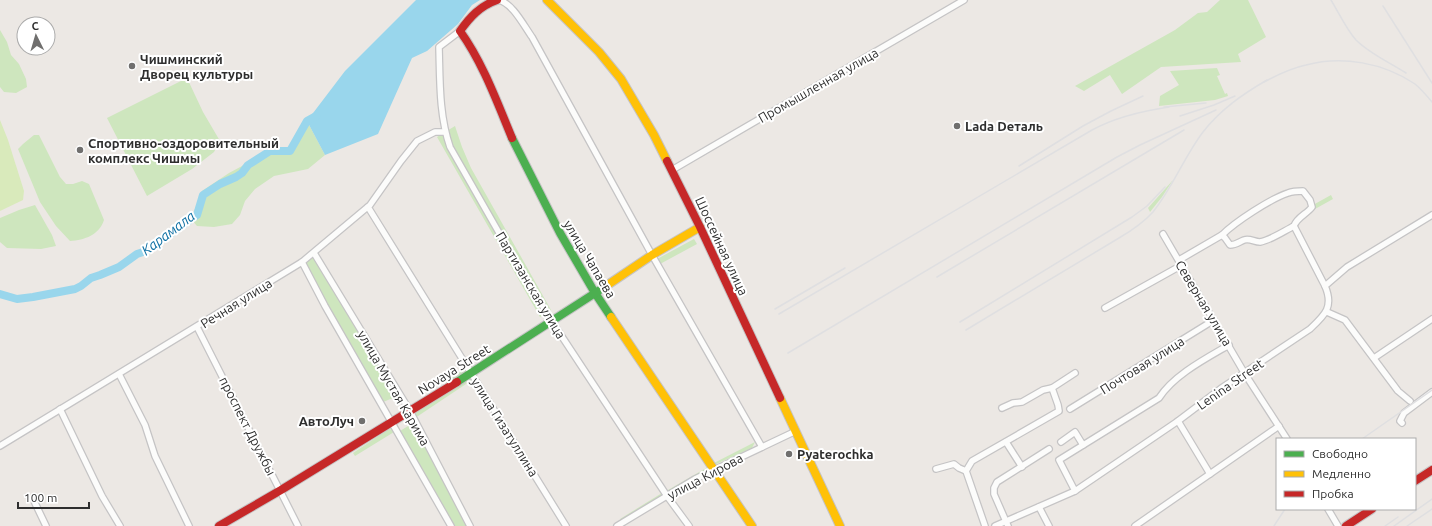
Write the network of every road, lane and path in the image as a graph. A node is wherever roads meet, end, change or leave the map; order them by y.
1 (499, 0) edge
2 (548, 0) edge
3 (964, 0) edge
4 (460, 31) junction
5 (445, 132) junction
6 (672, 170) junction
7 (368, 207) junction
8 (1432, 215) edge
9 (1294, 226) junction
10 (700, 227) junction
11 (1163, 234) dead end
12 (1222, 236) junction
13 (314, 252) junction
14 (652, 256) junction
15 (302, 262) junction
16 (1180, 262) junction
17 (1325, 286) junction
18 (595, 293) junction
19 (1105, 308) dead end
20 (1327, 312) junction
21 (1432, 319) edge
22 (551, 320) junction
23 (1214, 320) junction
24 (197, 327) junction
25 (1229, 345) junction
26 (1374, 358) junction
27 (471, 373) junction
28 (1075, 373) dead end
29 (119, 374) junction
30 (1245, 374) junction
31 (1052, 388) junction
32 (1432, 392) edge
33 (1410, 401) dead end
34 (1002, 408) dead end
35 (60, 409) junction
36 (1070, 409) dead end
37 (410, 411) junction
38 (1178, 420) junction
39 (391, 422) junction
40 (1402, 423) dead end
41 (1279, 426) junction
42 (796, 432) junction
43 (1286, 438) edge
44 (1006, 442) junction
45 (1061, 442) dead end
46 (1083, 445) junction
47 (0, 446) edge
48 (762, 447) junction
49 (1049, 449) dead end
50 (1022, 467) junction
51 (714, 470) junction
52 (936, 470) dead end
53 (1432, 470) edge
54 (966, 471) junction
55 (1210, 474) junction
56 (1416, 480) edge
57 (281, 490) junction
58 (1075, 491) junction
59 (667, 496) junction
60 (35, 503) dead end
61 (1039, 507) junction
62 (1329, 510) edge
63 (1370, 510) edge
64 (1007, 523) edge
65 (1139, 525) edge
66 (46, 526) edge
67 (120, 526) edge
68 (189, 526) edge
69 (219, 526) edge
70 (298, 526) edge
71 (451, 526) edge
72 (470, 526) edge
73 (566, 526) edge
74 (617, 526) edge
75 (689, 526) edge
76 (752, 526) edge
77 (840, 526) edge
78 (985, 526) edge
79 (995, 526) edge
80 (1049, 526) edge
81 (1338, 526) edge
82 (1346, 526) edge

1 - 4 street
1 - 14 street
2 - 6 street, Шоссейная улица
3 - 6 street, Промышленная улица
4 - 5 street, Партизанская улица
4 - 18 street, улица Чапаева
5 - 7 street, Речная улица
5 - 22 street, Партизанская улица
6 - 10 street, Шоссейная улица
7 - 13 street, Речная улица
7 - 27 street, улица Гизатуллина
8 - 17 street
9 - 12 street
9 - 12 street
9 - 17 street
10 - 14 street, Novaya Street
10 - 42 street, Шоссейная улица
11 - 16 street, Северная улица
12 - 16 street
13 - 15 street, Речная улица
13 - 37 street, улица Мустая Карима
14 - 18 street, Novaya Street
14 - 48 street
15 - 24 street, Речная улица
15 - 39 street, улица Мустая Карима
16 - 19 street
16 - 23 street, Северная улица
17 - 20 street
18 - 22 street, Novaya Street
18 - 51 street, улица Чапаева
20 - 26 street
20 - 30 street, Lenina Street
21 - 26 street
22 - 27 street, Novaya Street
22 - 59 street, Партизанская улица
23 - 25 street, Северная улица
23 - 36 street, Почтовая улица
24 - 29 street, Речная улица
24 - 57 street, проспект Дружбы
25 - 30 street, Северная улица
25 - 46 street
26 - 33 street
27 - 37 street, Novaya Street
27 - 73 street, улица Гизатуллина
28 - 31 street
29 - 35 street, Речная улица
29 - 68 street
30 - 38 street, Lenina Street
30 - 41 street, Северная улица
31 - 34 street
31 - 44 street
32 - 40 street
35 - 47 street, Речная улица
35 - 67 street
37 - 39 street, Novaya Street
37 - 72 street, улица Мустая Карима
38 - 55 street
38 - 58 street, Lenina Street
39 - 57 street, Novaya Street
39 - 71 street, улица Мустая Карима
41 - 43 street, Северная улица
41 - 55 street
42 - 48 street, улица Кирова
42 - 77 street, Шоссейная улица
44 - 50 street
44 - 54 street
45 - 46 street
46 - 58 street
48 - 51 street, улица Кирова
49 - 50 street
50 - 64 street
51 - 59 street, улица Кирова
51 - 76 street, улица Чапаева
52 - 54 street
53 - 56 street
54 - 78 street
55 - 65 street
57 - 69 street, Novaya Street
57 - 70 street, проспект Дружбы
58 - 61 street, Lenina Street
59 - 74 street, улица Кирова
59 - 75 street, Партизанская улица
60 - 66 street
61 - 64 street, Lenina Street
61 - 80 street
62 - 81 street
63 - 82 street
64 - 79 street, Lenina Street

